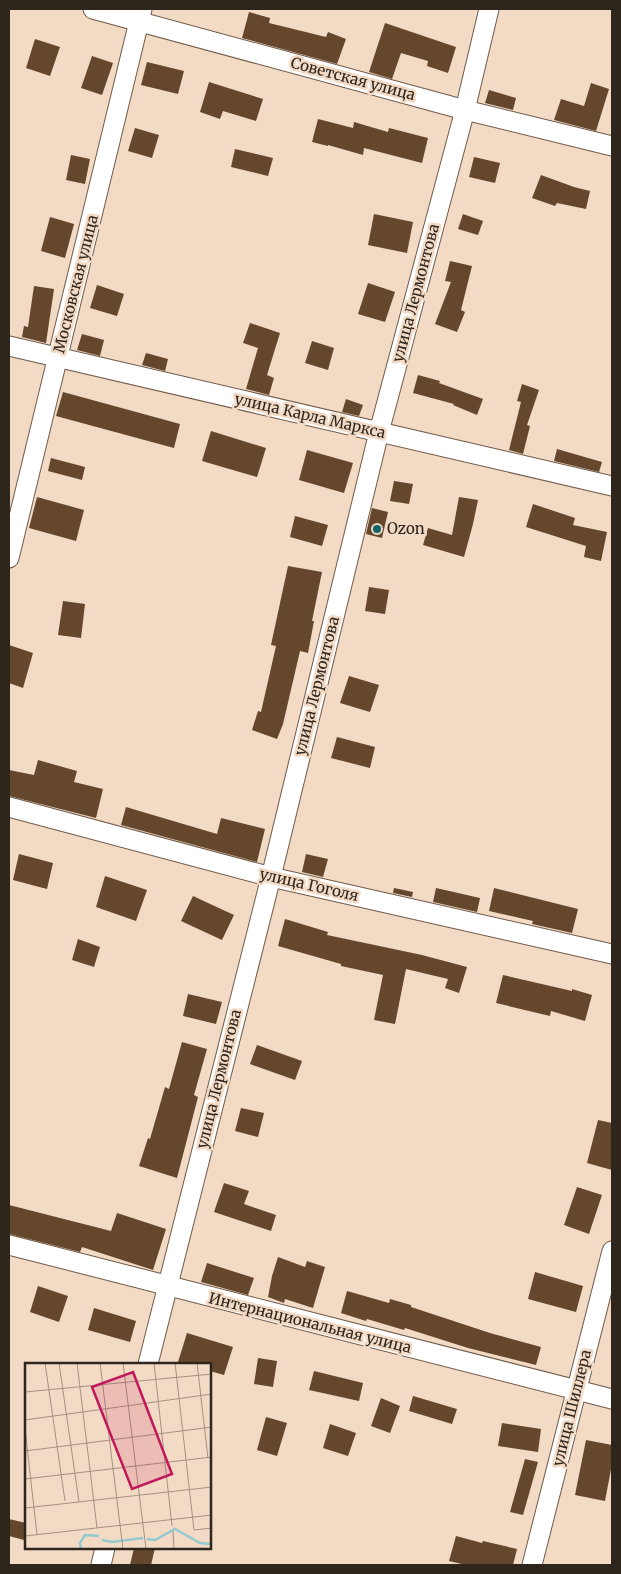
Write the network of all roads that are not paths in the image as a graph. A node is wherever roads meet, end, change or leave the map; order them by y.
1 (93, 9) edge
2 (490, 9) edge
3 (141, 14) edge
4 (466, 110) junction
5 (612, 146) edge
6 (9, 346) edge
7 (58, 358) junction
8 (379, 432) junction
9 (612, 486) edge
10 (9, 558) edge
11 (9, 807) edge
12 (271, 877) junction
13 (612, 954) edge
14 (9, 1245) edge
15 (612, 1252) edge
16 (167, 1287) junction
17 (148, 1363) edge
18 (576, 1390) junction
19 (612, 1399) edge
20 (105, 1549) edge
21 (101, 1565) edge
22 (532, 1565) edge

1 - 3 street, Советская улица
2 - 4 street, улица Лермонтова
3 - 4 street, Советская улица
3 - 7 street, Московская улица
4 - 5 street, Советская улица
4 - 8 street, улица Лермонтова
6 - 7 street, улица Карла Маркса
7 - 8 street, улица Карла Маркса
7 - 10 street, Московская улица
8 - 9 street, улица Карла Маркса
8 - 12 street, улица Лермонтова
11 - 12 street, улица Гоголя
12 - 13 street, улица Гоголя
12 - 16 street, улица Лермонтова
14 - 16 street, Интернациональная улица
15 - 18 street, улица Шиллера
16 - 17 street, улица Лермонтова
16 - 18 street, Интернациональная улица
18 - 19 street, Интернациональная улица
18 - 22 street, улица Шиллера
20 - 21 street

